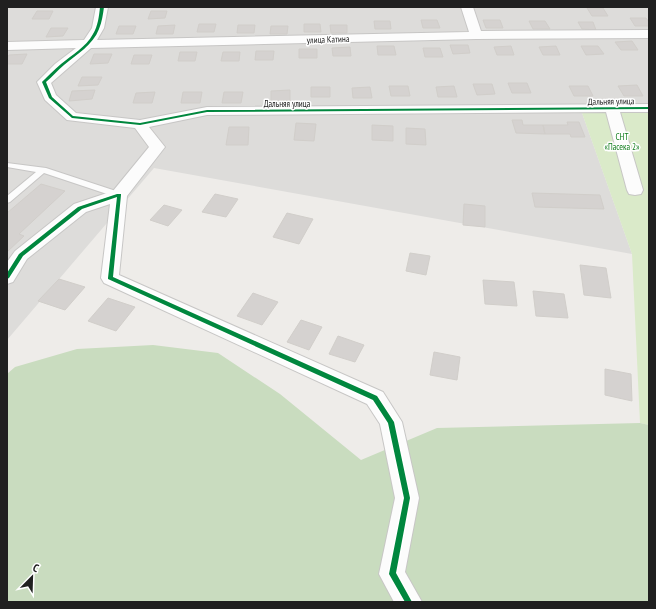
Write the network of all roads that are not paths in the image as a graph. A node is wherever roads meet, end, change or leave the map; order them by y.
1 (102, 7) edge
2 (467, 7) edge
3 (649, 34) edge
4 (476, 35) junction
5 (88, 45) junction
6 (7, 46) edge
7 (649, 108) edge
8 (612, 109) junction
9 (140, 124) junction
10 (7, 165) edge
11 (43, 170) junction
12 (634, 190) dead end
13 (119, 195) junction
14 (7, 200) edge
15 (7, 277) edge
16 (409, 602) edge

1 - 5 street, Дальняя улица
2 - 4 street
3 - 4 street, улица Катина
4 - 5 street, улица Катина
5 - 6 street, улица Катина
5 - 9 street, Дальняя улица
7 - 8 street, Дальняя улица
8 - 9 street, Дальняя улица
8 - 12 street
9 - 13 street
10 - 11 lane
11 - 13 lane
11 - 14 lane
13 - 15 street
13 - 16 street

